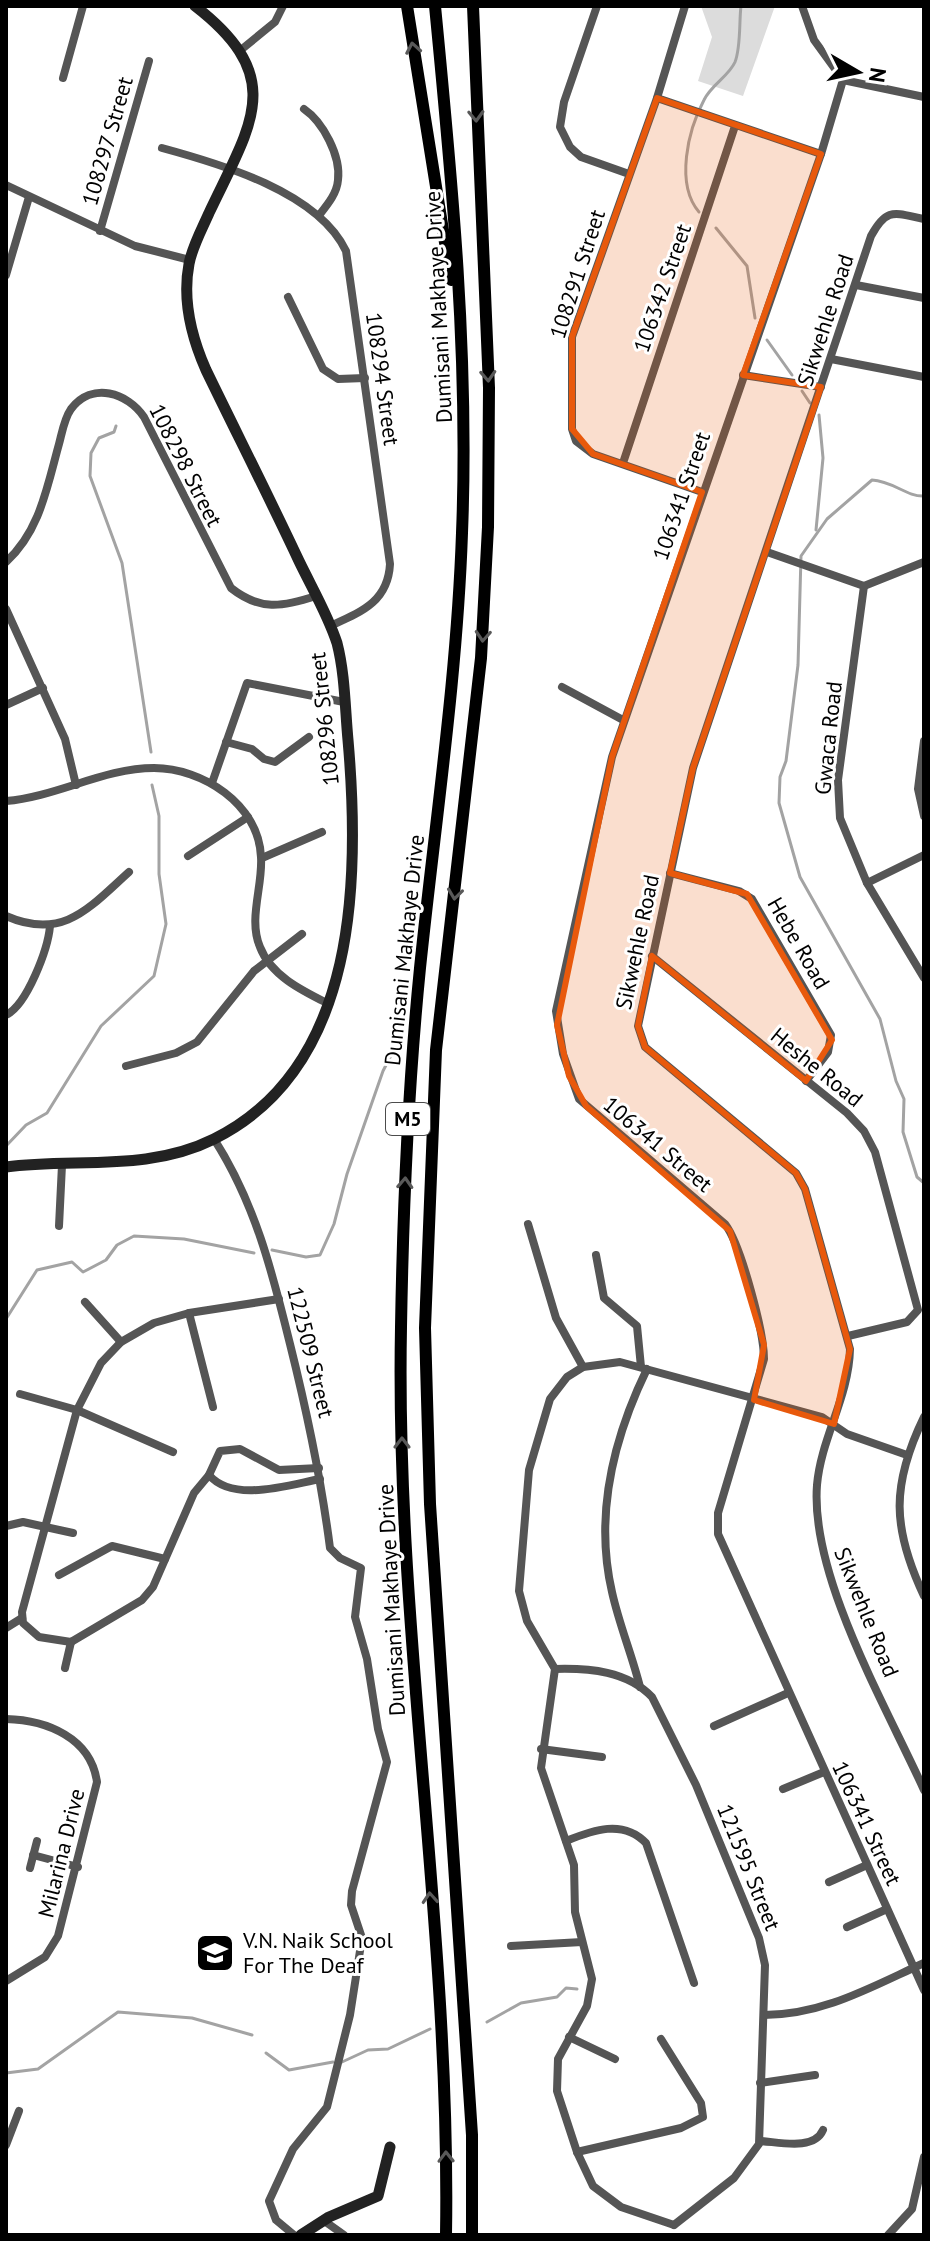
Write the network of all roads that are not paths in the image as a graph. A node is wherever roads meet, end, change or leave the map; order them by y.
1 (83, 6) edge
2 (195, 6) edge
3 (283, 6) edge
4 (407, 6) edge
5 (435, 6) edge
6 (473, 6) edge
7 (597, 6) edge
8 (685, 6) edge
9 (802, 6) edge
10 (242, 49) junction
11 (149, 61) dead end
12 (63, 78) dead end
13 (843, 80) junction
14 (924, 97) edge
15 (657, 98) junction
16 (304, 109) dead end
17 (735, 126) junction
18 (162, 148) dead end
19 (821, 154) junction
20 (230, 169) junction
21 (629, 174) junction
22 (6, 185) edge
23 (29, 197) junction
24 (320, 214) junction
25 (924, 219) edge
26 (100, 231) junction
27 (190, 260) junction
28 (6, 275) edge
29 (856, 285) junction
30 (288, 297) dead end
31 (924, 298) edge
32 (462, 346) junction
33 (831, 359) junction
34 (743, 375) junction
35 (924, 377) edge
36 (365, 378) junction
37 (821, 387) junction
38 (623, 463) junction
39 (702, 492) junction
40 (767, 552) junction
41 (6, 562) edge
42 (924, 562) edge
43 (864, 586) junction
44 (316, 596) junction
45 (6, 609) edge
46 (330, 626) junction
47 (562, 687) dead end
48 (43, 688) junction
49 (344, 702) junction
50 (6, 705) edge
51 (623, 720) junction
52 (309, 737) dead end
53 (226, 742) junction
54 (924, 742) edge
55 (212, 783) junction
56 (76, 785) junction
57 (6, 801) edge
58 (924, 816) edge
59 (248, 817) junction
60 (322, 832) dead end
61 (924, 855) edge
62 (188, 856) dead end
63 (262, 858) junction
64 (129, 872) dead end
65 (670, 873) junction
66 (867, 883) junction
67 (6, 916) edge
68 (50, 926) junction
69 (302, 934) dead end
70 (652, 956) junction
71 (266, 960) junction
72 (924, 978) edge
73 (329, 1004) junction
74 (6, 1015) edge
75 (126, 1066) dead end
76 (806, 1081) junction
77 (214, 1139) junction
78 (62, 1165) junction
79 (6, 1167) edge
80 (528, 1224) dead end
81 (59, 1226) dead end
82 (596, 1255) dead end
83 (279, 1299) junction
84 (85, 1302) dead end
85 (189, 1313) junction
86 (848, 1336) junction
87 (121, 1342) junction
88 (583, 1367) junction
89 (644, 1368) junction
90 (20, 1394) dead end
91 (754, 1400) junction
92 (213, 1407) dead end
93 (77, 1410) junction
94 (924, 1417) edge
95 (834, 1424) junction
96 (173, 1452) dead end
97 (907, 1455) junction
98 (319, 1468) junction
99 (209, 1475) junction
100 (320, 1479) junction
101 (6, 1526) edge
102 (45, 1527) junction
103 (73, 1533) dead end
104 (165, 1559) junction
105 (59, 1575) dead end
106 (924, 1596) edge
107 (22, 1618) junction
108 (6, 1628) edge
109 (71, 1642) junction
110 (65, 1668) dead end
111 (555, 1669) junction
112 (640, 1687) junction
113 (788, 1693) junction
114 (6, 1719) edge
115 (714, 1726) dead end
116 (541, 1749) junction
117 (602, 1757) dead end
118 (824, 1772) junction
119 (783, 1789) dead end
120 (924, 1790) edge
121 (37, 1841) dead end
122 (566, 1841) junction
123 (33, 1855) junction
124 (867, 1865) junction
125 (78, 1867) junction
126 (30, 1868) dead end
127 (829, 1882) dead end
128 (887, 1909) junction
129 (847, 1927) dead end
130 (582, 1942) junction
131 (511, 1946) dead end
132 (924, 1963) edge
133 (914, 1968) junction
134 (6, 1981) edge
135 (694, 1983) dead end
136 (924, 1990) edge
137 (764, 2015) junction
138 (569, 2037) junction
139 (661, 2039) dead end
140 (615, 2059) dead end
141 (815, 2075) dead end
142 (760, 2083) junction
143 (19, 2111) dead end
144 (823, 2130) dead end
145 (760, 2141) junction
146 (6, 2145) edge
147 (390, 2147) dead end
148 (577, 2152) junction
149 (924, 2157) edge
150 (323, 2220) junction
151 (674, 2230) edge
152 (294, 2235) edge
153 (301, 2235) edge
154 (344, 2235) edge
155 (446, 2235) edge
156 (472, 2235) edge
157 (888, 2235) edge

1 - 12 street
2 - 10 street
3 - 10 street
32 -> 4 main road
5 - 32 main road, Dumisani Makhaye Drive / M5
6 -> 156 main road, Dumisani Makhaye Drive / M5
7 - 21 street
8 - 15 street, 108291 Street
9 - 13 street
10 - 20 street, 108296 Street
11 - 26 street, 108297 Street
13 - 14 street
13 - 19 street, 106341 Street
15 - 17 street
15 - 21 street, 108291 Street
16 - 24 street
17 - 19 street
17 - 38 street, 106342 Street
18 - 20 street, 108294 Street
19 - 34 street, 106341 Street
20 - 24 street, 108294 Street
20 - 27 street, 108296 Street
21 - 38 street, 108291 Street
22 - 23 street
23 - 26 street
23 - 28 street
24 - 36 street, 108294 Street
25 - 29 street, Sikwehle Road
26 - 27 street
27 - 44 street, 108296 Street
29 - 31 street
29 - 33 street, Sikwehle Road
30 - 36 street
155 -> 32 main road, Dumisani Makhaye Drive / M5
33 - 35 street
33 - 37 street, Sikwehle Road
34 - 37 street
34 - 39 street, 106341 Street
36 - 46 street, 108294 Street
37 - 40 street, Sikwehle Road
38 - 39 street, 108291 Street
39 - 51 street, 106341 Street
40 - 43 street
40 - 65 street, Sikwehle Road
41 - 44 street, 108298 Street
42 - 43 street
43 - 66 street, Gwaca Road
44 - 46 street, 108296 Street
45 - 48 street
46 - 49 street, 108296 Street
47 - 51 street
48 - 50 street
48 - 56 street
49 - 53 street
49 - 73 street, 108296 Street
51 - 91 street, 106341 Street
52 - 53 street
53 - 55 street
54 - 58 street
55 - 56 street
55 - 59 street
56 - 57 street
59 - 62 street
59 - 63 street
60 - 63 street
61 - 66 street
63 - 71 street
64 - 68 street
65 - 70 street, Sikwehle Road
65 - 76 street, Hebe Road
66 - 72 street, Gwaca Road
67 - 68 street
68 - 74 street
69 - 71 street
70 - 76 street, Heshe Road
70 - 86 street, Sikwehle Road
71 - 73 street
71 - 75 street
73 - 77 street, 108296 Street
76 - 86 street, Heshe Road
77 - 78 street, 108296 Street
77 - 83 street, 122509 Street
78 - 79 street, 108296 Street
78 - 81 street
80 - 88 street
82 - 89 street
83 - 85 street
83 - 98 street, 122509 Street
84 - 87 street
85 - 87 street
85 - 92 street
86 - 95 street, Sikwehle Road
87 - 93 street
88 - 89 street
88 - 111 street
89 - 91 street
89 - 112 street
90 - 93 street
91 - 95 street
91 - 113 street, 106341 Street
93 - 96 street
93 - 102 street
94 - 97 street
95 - 97 street
95 - 120 street, Sikwehle Road
97 - 106 street
98 - 99 street
98 - 100 street, 122509 Street
99 - 100 street
99 - 104 street
100 - 152 street, 122509 Street
101 - 102 street
102 - 103 street
102 - 107 street
104 - 105 street
104 - 109 street
107 - 108 street
107 - 109 street
109 - 110 street
111 - 112 street
111 - 116 street
112 - 137 street, 121595 Street
113 - 115 street
113 - 118 street, 106341 Street
114 - 125 street, Milarina Drive
116 - 117 street
116 - 122 street
118 - 119 street
118 - 124 street, 106341 Street
121 - 123 street
122 - 130 street
122 - 135 street
123 - 125 street
123 - 126 street
124 - 127 street
124 - 128 street, 106341 Street
125 - 134 street, Milarina Drive
128 - 129 street
128 - 133 street, 106341 Street
130 - 131 street
130 - 138 street
132 - 133 street
133 - 136 street, 106341 Street
133 - 137 street
137 - 142 street, 121595 Street
138 - 140 street
138 - 148 street
139 - 148 street
141 - 142 street
142 - 145 street, 121595 Street
143 - 146 street
144 - 145 street
145 - 151 street
147 - 150 street
148 - 151 street
149 - 157 street
150 - 153 street
150 - 154 street

